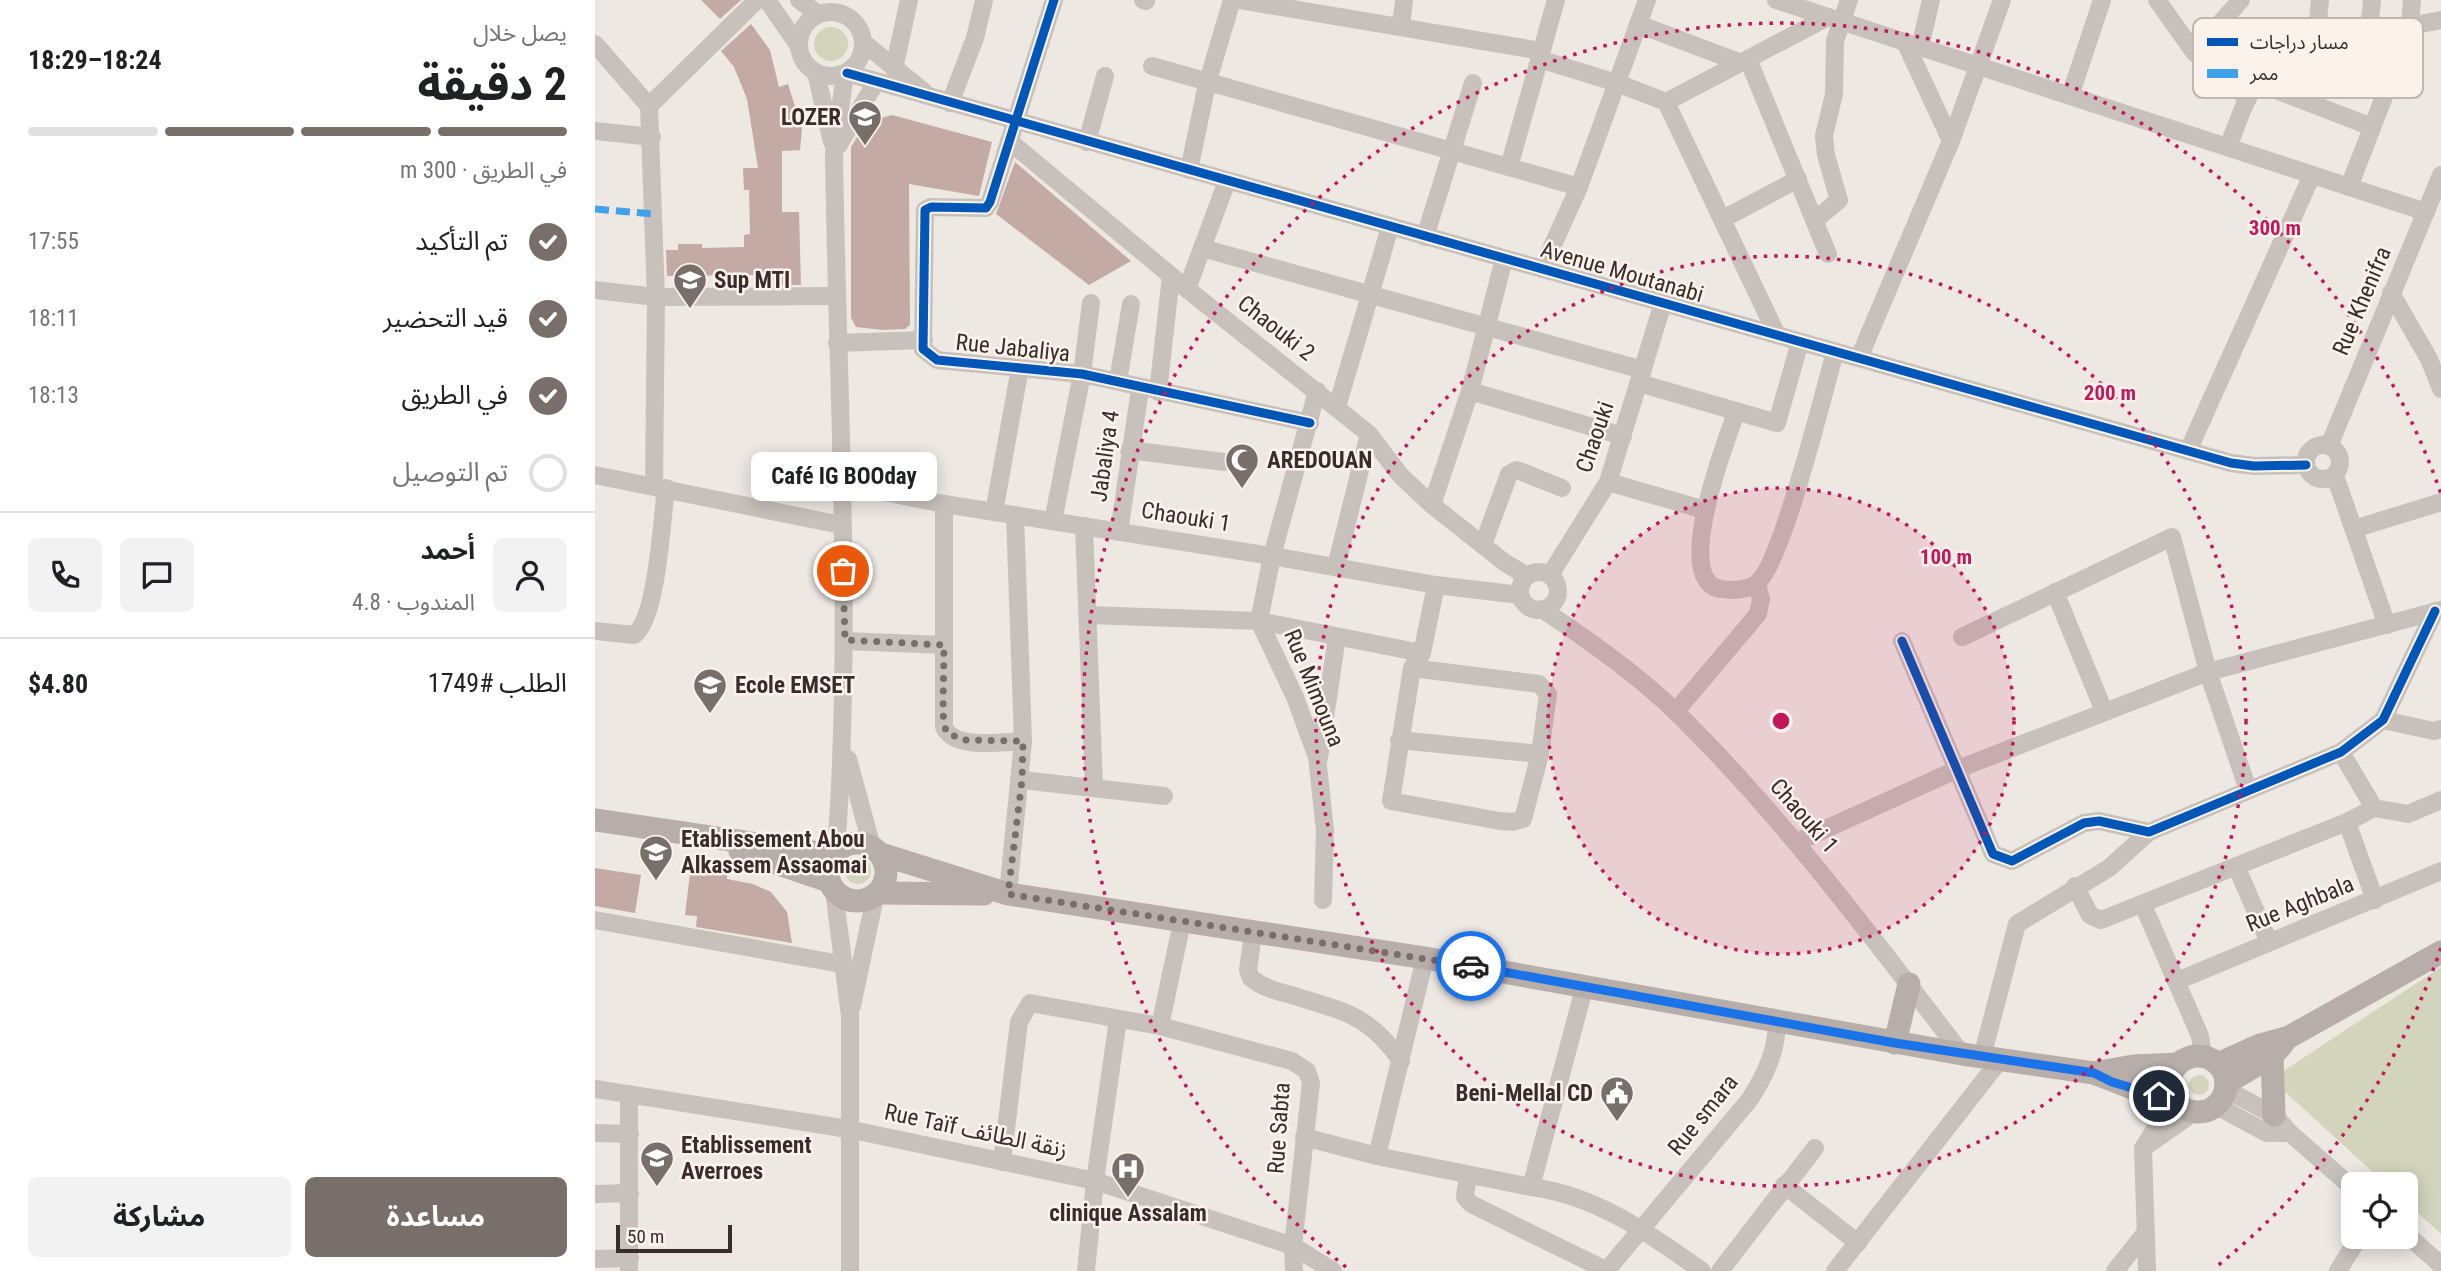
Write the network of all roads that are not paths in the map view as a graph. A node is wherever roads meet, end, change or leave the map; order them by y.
1 (757, 0) edge
2 (767, 0) edge
3 (799, 0) edge
4 (909, 0) edge
5 (984, 0) edge
6 (1054, 0) edge
7 (1233, 0) edge
8 (1239, 0) edge
9 (1404, 0) edge
10 (1556, 0) edge
11 (1647, 0) edge
12 (1849, 0) edge
13 (1931, 0) edge
14 (2002, 0) edge
15 (2102, 0) edge
16 (2241, 0) edge
17 (2320, 0) edge
18 (2372, 0) edge
19 (2412, 0) edge
20 (1784, 1) edge
21 (2160, 1) edge
22 (847, 8) edge
23 (823, 9) edge
24 (2225, 18) edge
25 (2318, 18) edge
26 (2370, 18) edge
27 (2410, 18) edge
28 (1835, 19) junction
29 (2441, 20) edge
30 (2423, 22) edge
31 (1638, 24) junction
32 (1401, 27) junction
33 (864, 43) junction
34 (595, 44) edge
35 (1912, 44) junction
36 (798, 45) junction
37 (2193, 50) edge
38 (1540, 55) junction
39 (1744, 61) junction
40 (1152, 66) dead end
41 (1978, 66) junction
42 (894, 69) junction
43 (816, 74) junction
44 (846, 74) junction
45 (1105, 76) dead end
46 (876, 82) junction
47 (1473, 83) dead end
48 (1617, 83) junction
49 (1207, 84) junction
50 (2070, 96) junction
51 (931, 98) junction
52 (2248, 98) edge
53 (2277, 98) edge
54 (2383, 98) edge
55 (1666, 102) junction
56 (950, 103) junction
57 (649, 106) junction
58 (1015, 121) junction
59 (2372, 127) junction
60 (595, 131) edge
61 (652, 136) junction
62 (1009, 141) junction
63 (1951, 141) junction
64 (1087, 142) junction
65 (2228, 147) junction
66 (1453, 151) junction
67 (834, 152) junction
68 (1509, 167) junction
69 (1189, 170) junction
70 (2312, 175) junction
71 (2441, 175) edge
72 (1798, 179) junction
73 (1227, 181) junction
74 (1579, 187) junction
75 (2349, 187) junction
76 (2426, 212) junction
77 (1723, 219) junction
78 (1815, 220) junction
79 (1390, 227) junction
80 (1425, 237) junction
81 (1202, 248) junction
82 (1829, 254) dead end
83 (1504, 259) junction
84 (1542, 270) junction
85 (1171, 276) junction
86 (1187, 289) junction
87 (595, 290) edge
88 (2391, 293) junction
89 (1367, 295) junction
90 (835, 296) junction
91 (656, 297) junction
92 (1091, 303) dead end
93 (1663, 303) junction
94 (1131, 304) dead end
95 (1488, 324) junction
96 (1777, 335) junction
97 (923, 340) junction
98 (1800, 342) junction
99 (837, 343) junction
100 (1835, 352) junction
101 (1859, 358) junction
102 (1020, 368) junction
103 (1082, 374) junction
104 (1641, 376) junction
105 (1118, 381) junction
106 (1140, 388) junction
107 (2441, 389) edge
108 (1317, 391) junction
109 (1469, 391) junction
110 (1158, 392) junction
111 (1337, 407) junction
112 (1736, 413) junction
113 (1310, 423) junction
114 (1369, 433) junction
115 (1623, 436) junction
116 (2329, 446) junction
117 (1129, 450) junction
118 (2188, 451) junction
119 (1224, 462) dead end
120 (2306, 465) junction
121 (595, 475) edge
122 (2335, 476) junction
123 (1608, 482) junction
124 (839, 483) junction
125 (660, 487) junction
126 (1562, 488) dead end
127 (2441, 502) edge
128 (944, 504) junction
129 (1432, 505) junction
130 (1705, 509) junction
131 (994, 512) junction
132 (1015, 515) junction
133 (1053, 521) junction
134 (841, 525) junction
135 (1084, 526) junction
136 (2354, 529) junction
137 (1119, 532) junction
138 (1483, 545) junction
139 (1272, 556) junction
140 (1336, 567) junction
141 (1550, 575) junction
142 (1757, 584) junction
143 (1436, 586) junction
144 (1523, 589) junction
145 (2055, 592) junction
146 (1549, 604) junction
147 (2438, 611) edge
148 (1088, 615) junction
149 (1259, 621) junction
150 (2386, 625) junction
151 (595, 631) edge
152 (1337, 637) junction
153 (1962, 637) dead end
154 (845, 640) junction
155 (1902, 640) dead end
156 (944, 645) junction
157 (1417, 661) junction
158 (2208, 672) junction
159 (2104, 710) junction
160 (1675, 711) junction
161 (2383, 720) junction
162 (2441, 729) edge
163 (844, 740) junction
164 (1399, 740) junction
165 (1023, 741) junction
166 (2341, 752) junction
167 (1540, 754) junction
168 (1319, 764) junction
169 (1958, 769) junction
170 (1022, 780) junction
171 (1094, 787) junction
172 (2248, 790) junction
173 (1164, 796) dead end
174 (2441, 800) edge
175 (2374, 808) junction
176 (595, 820) edge
177 (2347, 822) junction
178 (2149, 832) junction
179 (697, 836) junction
180 (1797, 842) junction
181 (876, 850) junction
182 (834, 854) junction
183 (2237, 868) junction
184 (2441, 871) edge
185 (832, 886) junction
186 (2075, 886) junction
187 (1008, 894) junction
188 (877, 895) junction
189 (1323, 900) dead end
190 (2375, 900) junction
191 (2143, 905) junction
192 (595, 920) edge
193 (1182, 922) junction
194 (1253, 933) junction
195 (2269, 942) junction
196 (2441, 952) edge
197 (1425, 958) junction
198 (841, 964) junction
199 (2177, 981) junction
200 (1909, 984) junction
201 (1585, 985) junction
202 (850, 1016) junction
203 (1118, 1018) junction
204 (1777, 1021) junction
205 (1160, 1026) junction
206 (2290, 1037) junction
207 (1895, 1043) junction
208 (2272, 1056) junction
209 (1981, 1057) junction
210 (1401, 1061) junction
211 (2178, 1064) junction
212 (2094, 1073) junction
213 (595, 1089) edge
214 (2204, 1089) junction
215 (629, 1094) junction
216 (2274, 1115) junction
217 (848, 1129) junction
218 (595, 1133) edge
219 (2290, 1133) junction
220 (630, 1134) junction
221 (1304, 1137) junction
222 (1815, 1148) dead end
223 (1377, 1156) junction
224 (1002, 1162) junction
225 (1468, 1175) junction
226 (2341, 1178) edge
227 (1095, 1181) junction
228 (1784, 1185) junction
229 (1531, 1187) junction
230 (630, 1193) junction
231 (595, 1194) edge
232 (1643, 1229) junction
233 (2145, 1232) junction
234 (1859, 1243) junction
235 (2418, 1245) edge
236 (1293, 1246) junction
237 (2352, 1249) edge
238 (595, 1259) edge
239 (630, 1265) edge
240 (2441, 1265) edge
241 (850, 1271) edge
242 (1086, 1271) edge
243 (1294, 1271) edge
244 (1333, 1271) edge
245 (1608, 1271) edge
246 (1702, 1271) edge
247 (1720, 1271) edge
248 (1835, 1271) edge
249 (2115, 1271) edge
250 (2147, 1271) edge
251 (2338, 1271) edge

1 - 57 street
2 - 36 street
3 - 23 street
4 - 42 street
5 - 56 street
6 - 58 street
7 - 49 street
8 - 32 street
9 - 32 street
10 - 38 street
11 - 31 street
12 - 28 street
13 - 35 street
14 - 41 street
15 - 50 street
16 - 24 street
17 - 25 street
18 - 26 street
19 - 27 street
20 - 28 street
21 - 37 street
22 - 23 street
22 - 33 street
23 - 36 street
28 - 35 street
28 - 39 street
28 - 78 street
29 - 30 street
31 - 39 street
31 - 48 street
32 - 38 street
33 - 42 street
33 - 44 street
34 - 57 street
35 - 41 street
35 - 63 street
36 - 43 street
38 - 48 street
38 - 68 street
39 - 55 street
39 - 72 street
40 - 49 street
41 - 50 street
41 - 63 street
42 - 51 street
43 - 44 street
43 - 67 street
44 - 46 street, Avenue Moutanabi
44 - 67 street
45 - 64 street
46 - 51 street, Avenue Moutanabi
46 - 67 street
47 - 66 street
48 - 55 street
48 - 74 street
49 - 66 street
49 - 69 street
50 - 65 street
51 - 56 street, Avenue Moutanabi
52 - 65 street
53 - 59 street
54 - 59 street
55 - 77 street
56 - 58 street, Avenue Moutanabi
57 - 61 street
58 - 62 street
58 - 64 street, Avenue Moutanabi
59 - 75 street
60 - 61 street
61 - 91 street
62 - 85 street, Chaouki 2
62 - 97 street, Rue Jabaliya
63 - 101 street
64 - 69 street, Avenue Moutanabi
65 - 70 street
66 - 68 street
66 - 80 street
67 - 90 street
68 - 74 street
69 - 73 street, Avenue Moutanabi
70 - 75 street
70 - 118 street
71 - 76 street, Rue Khenifra
72 - 77 street
72 - 78 street
73 - 79 street, Avenue Moutanabi
73 - 81 street
74 - 84 street
75 - 76 street
76 - 88 street, Rue Khenifra
77 - 96 street
78 - 82 street
79 - 80 street, Avenue Moutanabi
79 - 89 street
80 - 83 street, Avenue Moutanabi
81 - 86 street
81 - 89 street
83 - 84 street, Avenue Moutanabi
83 - 95 street
84 - 93 street, Avenue Moutanabi
85 - 86 street, Chaouki 2
85 - 110 street
86 - 108 street, Chaouki 2
87 - 91 street
88 - 107 street
88 - 116 street, Rue Khenifra
89 - 95 street
89 - 111 street
90 - 91 street
90 - 99 street
91 - 125 street
92 - 103 street, Rue Jabaliya
93 - 96 street, Avenue Moutanabi
93 - 104 street, Chaouki
94 - 105 street
95 - 104 street
95 - 109 street
96 - 98 street, Avenue Moutanabi
97 - 99 street, Rue Jabaliya
97 - 102 street, Rue Jabaliya
98 - 100 street, Avenue Moutanabi
98 - 112 street
99 - 124 street
100 - 101 street, Avenue Moutanabi
100 - 142 street
101 - 118 street, Avenue Moutanabi
102 - 103 street, Rue Jabaliya
102 - 131 street, Rue Jabaliya
103 - 105 street, Rue Jabaliya
103 - 133 street, Rue Jabaliya
104 - 112 street
104 - 115 street, Chaouki
105 - 106 street, Rue Jabaliya
106 - 110 street, Rue Jabaliya
106 - 117 street, Jabaliya 4
108 - 111 street, Chaouki 2
108 - 113 street, Rue Mimouna
109 - 115 street
109 - 129 street
110 - 113 street, Rue Jabaliya
111 - 114 street, Chaouki 2
112 - 130 street
113 - 139 street, Rue Mimouna
114 - 129 street, Chaouki 2
114 - 140 street
115 - 123 street, Chaouki
116 - 120 street
116 - 122 street
117 - 119 street
117 - 137 street, Jabaliya 4
118 - 120 street, Avenue Moutanabi
120 - 122 street
121 - 125 street
122 - 136 street
123 - 130 street
123 - 141 street, Chaouki
124 - 128 street, Chaouki 1
124 - 134 street
125 - 134 street
125 - 151 street
126 - 138 street
127 - 136 street
128 - 131 street, Chaouki 1
128 - 156 street
129 - 138 street, Chaouki 2
130 - 142 street
131 - 132 street, Chaouki 1
132 - 133 street, Chaouki 1
132 - 165 street
133 - 135 street, Chaouki 1
134 - 154 street
135 - 137 street, Chaouki 1
135 - 148 street
136 - 150 street
137 - 139 street, Chaouki 1
138 - 144 street, Chaouki 2
139 - 140 street, Chaouki 1
139 - 149 street, Rue Mimouna
140 - 143 street, Chaouki 1
141 - 144 street
141 - 146 street
142 - 160 street
143 - 144 street, Chaouki 1
143 - 157 street
144 - 146 street
145 - 153 street
145 - 158 street
145 - 159 street
146 - 160 street, Chaouki 1
147 - 150 street
147 - 161 street
148 - 149 street, Rue Mimouna
148 - 171 street
149 - 152 street, Rue Mimouna
149 - 168 street, Rue Mimouna
150 - 158 street
152 - 157 street, Rue Mimouna
152 - 168 street
154 - 156 street
154 - 163 street
155 - 169 street
156 - 165 street
157 - 164 street
157 - 167 street, Rue Mimouna
158 - 159 street
158 - 172 street
159 - 169 street
160 - 180 street, Chaouki 1
161 - 162 street
161 - 166 street
163 - 181 street
163 - 182 street
164 - 167 street
164 - 167 street
165 - 170 street
166 - 172 street
166 - 175 street
168 - 189 street, Rue Mimouna
169 - 178 street
169 - 180 street
170 - 171 street
170 - 187 street
171 - 173 street
172 - 178 street
174 - 175 street
175 - 177 street
176 - 179 main road
177 - 183 street
177 - 190 street
178 - 186 street
179 - 182 main road
179 - 185 main road
180 - 200 street, Chaouki 1
181 - 182 main road
181 - 187 main road
181 - 188 main road
182 - 185 main road
183 - 191 street
183 - 195 street
184 - 190 street, Rue Aghbala
185 - 188 main road
185 - 198 street
186 - 191 street
186 - 209 street
187 - 188 main road
187 - 193 main road
188 - 202 street
190 - 195 street, Rue Aghbala
191 - 199 street
192 - 198 street
193 - 194 main road
193 - 205 street
194 - 197 main road
194 - 210 street
195 - 199 street, Rue Aghbala
196 - 206 main road
197 - 201 main road
197 - 210 street
198 - 202 street
199 - 214 street
200 - 207 main road
200 - 209 street, Chaouki 1
201 - 204 main road
201 - 229 street
202 - 217 street
203 - 205 street
203 - 224 street
203 - 227 street
204 - 207 main road
204 - 232 street, Rue smara
205 - 221 street, Rue Sabta
206 - 208 main road
206 - 214 main road
207 - 209 main road
208 - 214 main road
208 - 216 main road
209 - 212 main road
209 - 234 street
210 - 223 street
211 - 212 main road
211 - 214 main road
211 - 214 main road
212 - 214 main road
213 - 215 street, Rue Taïf زنقة الطائف
214 - 216 street
214 - 219 street
214 - 233 street
215 - 217 street, Rue Taïf زنقة الطائف
215 - 220 street
216 - 219 street
217 - 224 street, Rue Taïf زنقة الطائف
217 - 241 street
218 - 220 street
219 - 226 street
220 - 230 street
221 - 223 street
221 - 236 street, Rue Sabta
222 - 228 street
223 - 225 street
224 - 227 street, Rue Taïf زنقة الطائف
225 - 229 street
225 - 245 street
227 - 236 street, Rue Taïf زنقة الطائف
227 - 242 street
228 - 234 street
228 - 247 street
229 - 232 street
230 - 231 street
230 - 239 street
232 - 245 street, Rue smara
232 - 246 street
233 - 249 street
233 - 250 street
234 - 248 street
235 - 240 street
236 - 243 street, Rue Sabta
236 - 244 street, Rue Taïf زنقة الطائف
237 - 251 street
238 - 239 street

